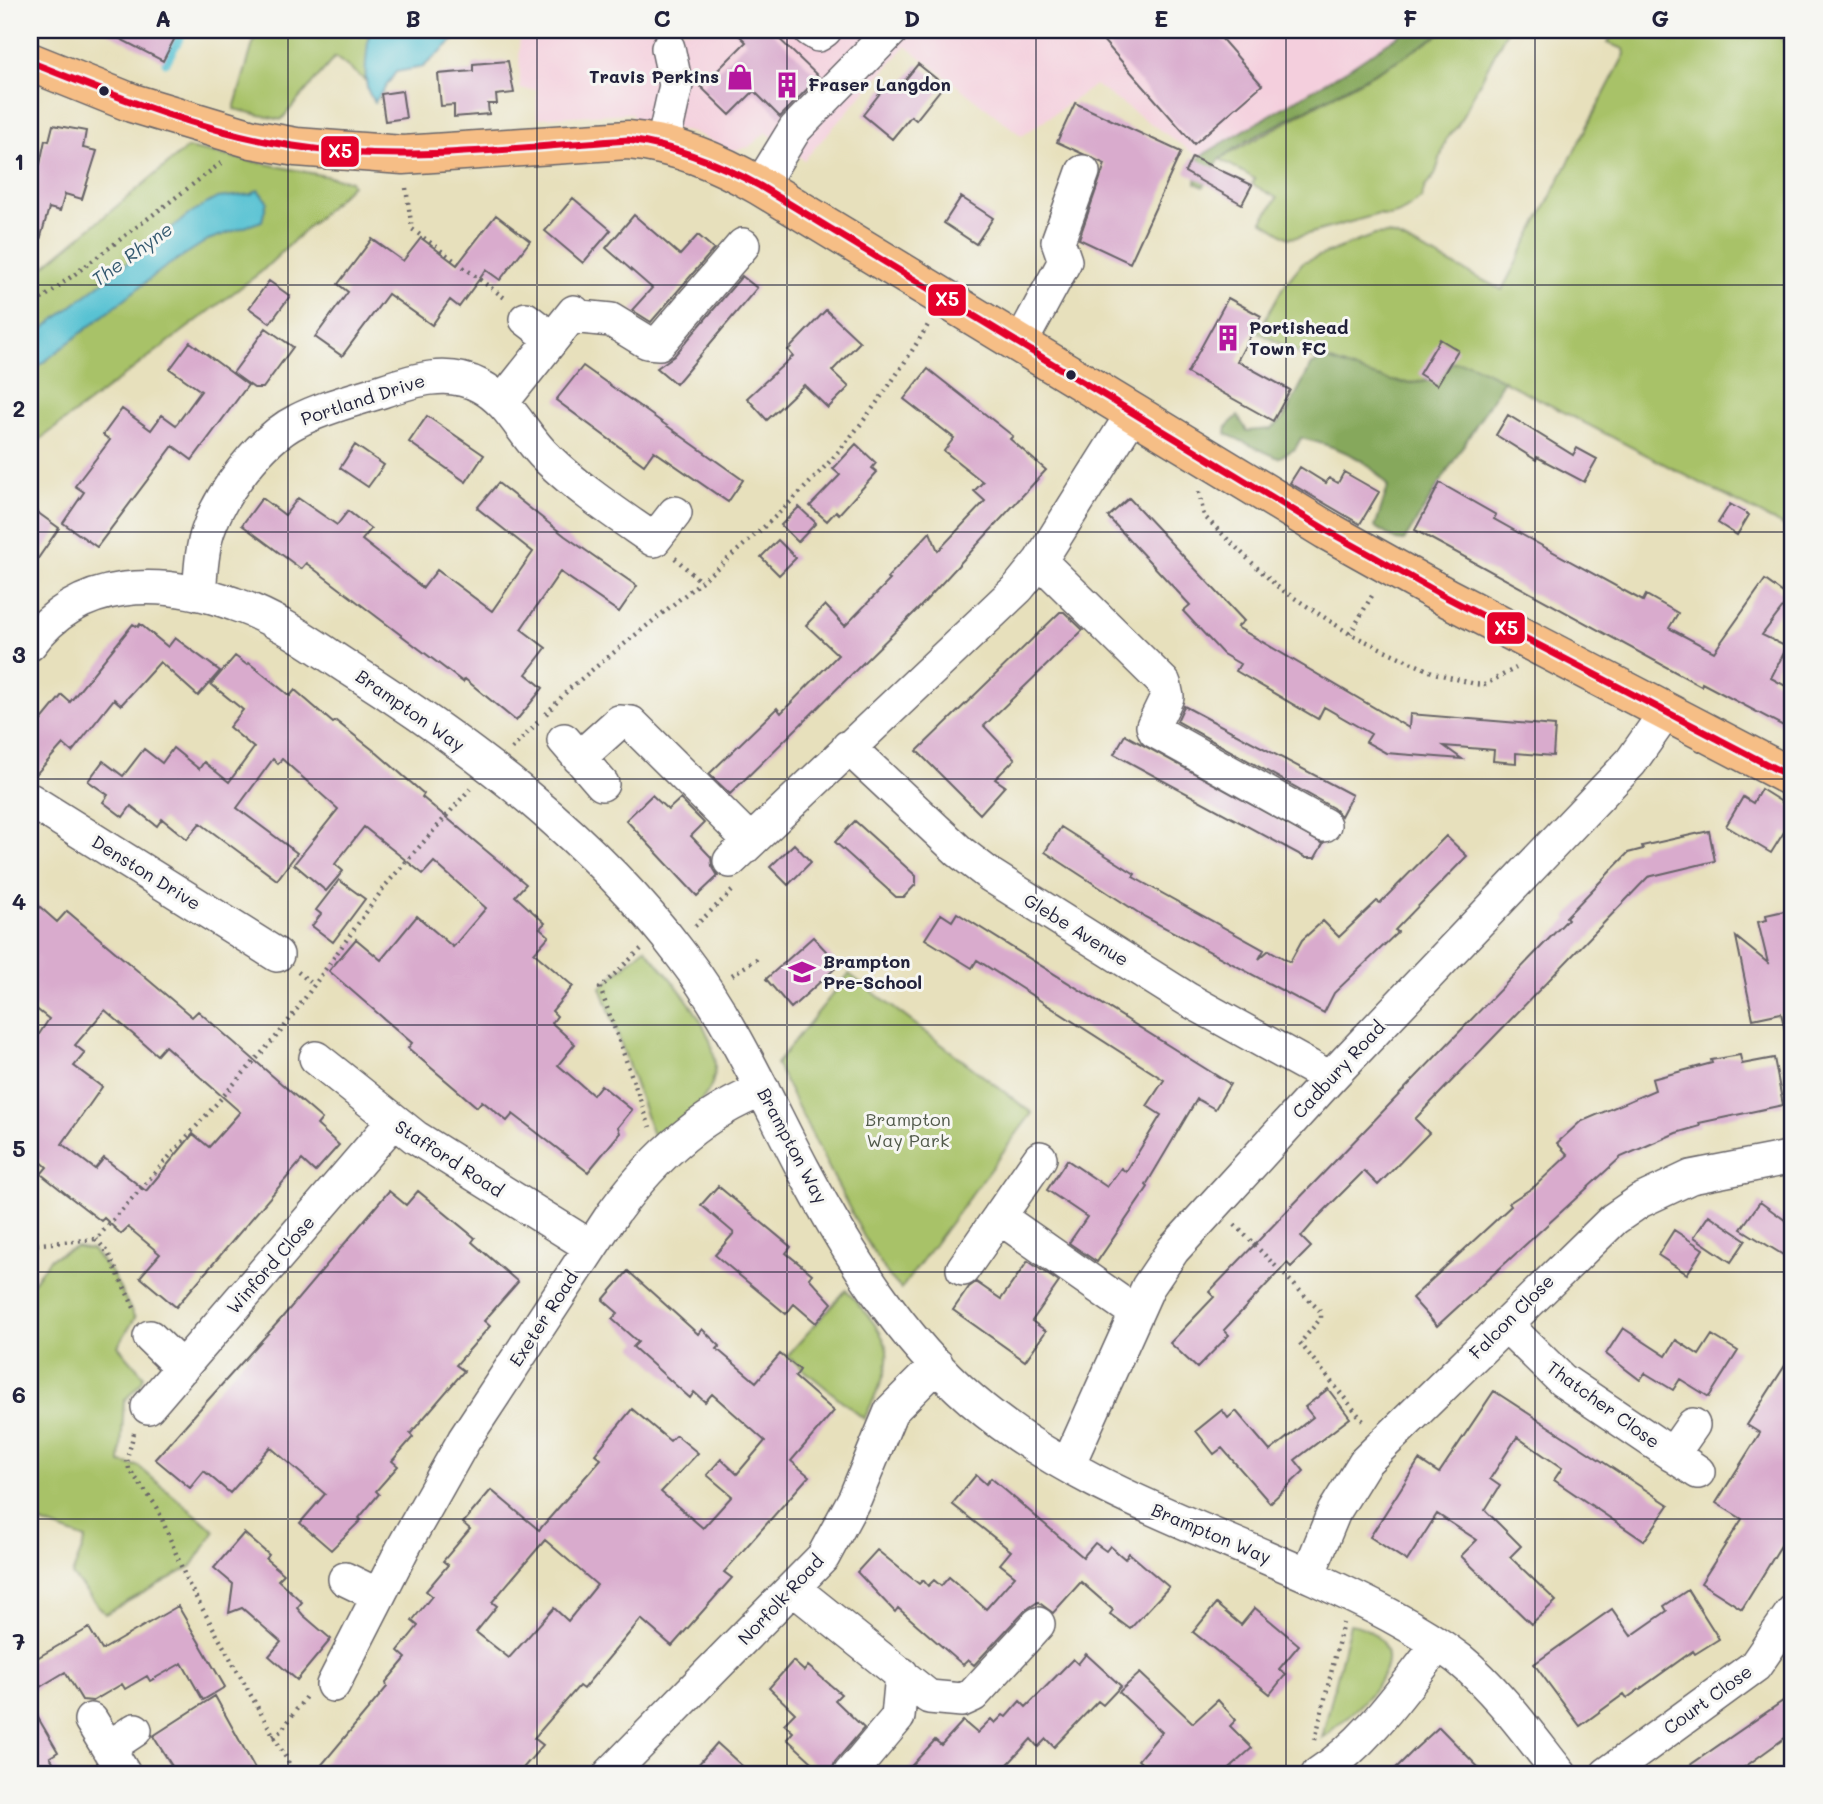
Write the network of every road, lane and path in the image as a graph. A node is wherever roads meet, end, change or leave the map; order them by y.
1 (810, 30) edge
2 (825, 30) edge
3 (892, 30) edge
4 (668, 48) dead end
5 (30, 62) edge
6 (252, 139) junction
7 (663, 144) junction
8 (403, 155) junction
9 (1083, 172) dead end
10 (761, 186) junction
11 (743, 244) dead end
12 (944, 298) junction
13 (30, 308) edge
14 (526, 319) joint
15 (566, 322) junction
16 (1020, 344) junction
17 (503, 401) junction
18 (1133, 413) junction
19 (1211, 461) junction
20 (675, 513) dead end
21 (1040, 561) junction
22 (1389, 565) junction
23 (199, 594) junction
24 (1350, 635) junction
25 (30, 644) edge
26 (1539, 645) junction
27 (1666, 712) junction
28 (848, 747) junction
29 (491, 770) junction
30 (1793, 778) edge
31 (602, 784) dead end
32 (30, 800) edge
33 (1324, 825) dead end
34 (740, 851) junction
35 (668, 939) junction
36 (272, 941) dead end
37 (316, 1058) dead end
38 (1330, 1078) junction
39 (763, 1090) junction
40 (393, 1122) junction
41 (1793, 1157) edge
42 (660, 1158) junction
43 (1040, 1158) dead end
44 (1215, 1205) junction
45 (999, 1217) junction
46 (96, 1239) junction
47 (30, 1245) edge
48 (591, 1247) junction
49 (963, 1269) dead end
50 (1136, 1313) junction
51 (1505, 1324) junction
52 (150, 1337) joint
53 (937, 1365) junction
54 (182, 1368) junction
55 (148, 1407) joint
56 (1693, 1424) dead end
57 (1382, 1444) junction
58 (1068, 1465) junction
59 (1308, 1576) junction
60 (345, 1578) dead end
61 (794, 1589) junction
62 (378, 1595) junction
63 (1351, 1595) junction
64 (1793, 1611) edge
65 (1038, 1624) dead end
66 (1438, 1644) junction
67 (333, 1685) joint
68 (892, 1686) junction
69 (91, 1720) dead end
70 (135, 1730) dead end
71 (273, 1736) junction
72 (116, 1761) edge
73 (1317, 1762) edge
74 (295, 1774) edge
75 (610, 1774) edge
76 (850, 1774) edge
77 (1560, 1774) edge
78 (1607, 1774) edge

1 - 2 street
3 - 10 street
4 - 7 street
5 - 6 main road
6 - 8 main road
6 - 13 path
7 - 8 main road
7 - 10 main road
8 - 14 path
9 - 16 street
10 - 12 main road
11 - 15 street
12 - 16 main road
12 - 29 path
14 - 15 street
15 - 17 street
16 - 18 main road
17 - 20 street, Portland Drive
17 - 23 street, Portland Drive
18 - 19 main road
18 - 21 street
19 - 22 main road
19 - 24 path
21 - 28 street
21 - 33 street
22 - 24 path
22 - 26 main road
23 - 25 street, Brampton Way
23 - 29 street, Brampton Way
24 - 26 path
26 - 27 main road
27 - 30 main road
27 - 38 street, Cadbury Road
28 - 34 street
28 - 38 street, Glebe Avenue
29 - 35 street, Brampton Way
29 - 46 path
31 - 34 street
32 - 36 street, Denston Drive
34 - 35 path
35 - 39 street, Brampton Way
35 - 42 path
37 - 40 street, Stafford Road
38 - 44 street, Cadbury Road
39 - 42 street, Exeter Road
39 - 53 street, Brampton Way
40 - 48 street, Stafford Road
40 - 54 street, Winford Close
41 - 51 street, Falcon Close
42 - 48 street, Exeter Road
43 - 45 street
44 - 50 street, Cadbury Road
44 - 57 path
45 - 49 street
45 - 50 street
46 - 47 path
46 - 52 path
48 - 62 street, Exeter Road
50 - 58 street, Cadbury Road
51 - 56 street, Thatcher Close
51 - 57 street, Falcon Close
52 - 54 street
53 - 58 street, Brampton Way
53 - 61 street, Norfolk Road
54 - 55 street, Winford Close
55 - 71 path
57 - 59 street, Falcon Close
58 - 59 street, Brampton Way
59 - 63 street, Brampton Way
60 - 62 street
61 - 68 street
61 - 75 street, Norfolk Road
62 - 67 street, Exeter Road
63 - 66 street, Brampton Way
63 - 73 path
64 - 78 street, Court Close
65 - 68 street
66 - 73 street
66 - 77 street, Brampton Way
67 - 71 path
68 - 76 street
69 - 72 street
70 - 72 street
71 - 74 path

